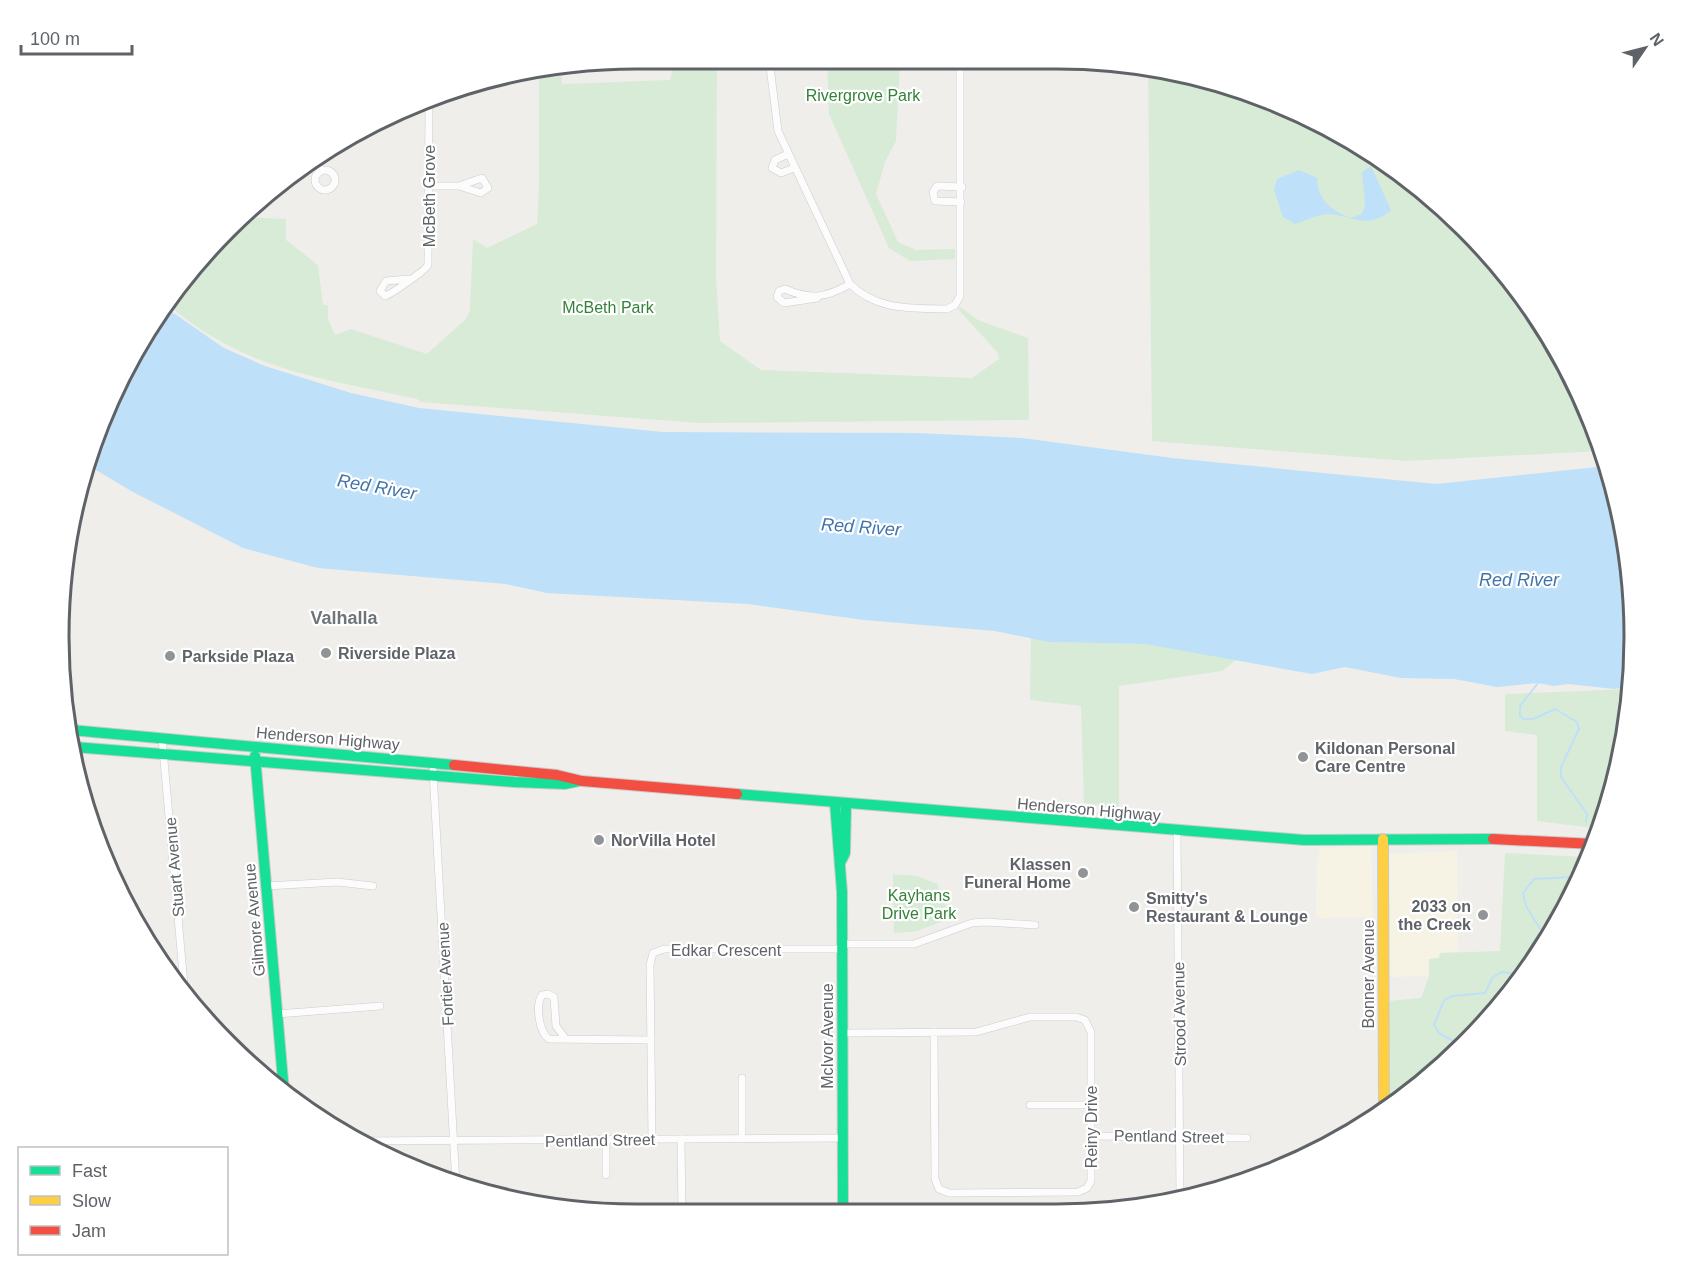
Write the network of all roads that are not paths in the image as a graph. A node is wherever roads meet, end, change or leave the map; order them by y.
1 (770, 69) edge
2 (960, 69) edge
3 (429, 108) edge
4 (788, 154) junction
5 (319, 166) edge
6 (794, 168) junction
7 (321, 171) dead end
8 (429, 186) junction
9 (459, 186) dead end
10 (962, 187) junction
11 (961, 202) junction
12 (409, 279) dead end
13 (850, 284) junction
14 (817, 298) junction
15 (77, 731) edge
16 (162, 738) junction
17 (255, 746) junction
18 (80, 747) edge
19 (163, 753) junction
20 (256, 760) junction
21 (434, 763) junction
22 (433, 776) junction
23 (582, 781) junction
24 (840, 803) junction
25 (1177, 831) junction
26 (1383, 839) junction
27 (1585, 843) edge
28 (266, 886) junction
29 (373, 886) dead end
30 (1035, 925) dead end
31 (842, 947) junction
32 (183, 978) edge
33 (380, 1006) dead end
34 (277, 1014) junction
35 (934, 1032) junction
36 (843, 1033) junction
37 (565, 1038) junction
38 (651, 1040) junction
39 (742, 1078) dead end
40 (283, 1080) edge
41 (1384, 1100) edge
42 (1030, 1105) dead end
43 (1091, 1105) junction
44 (1180, 1135) junction
45 (1092, 1136) junction
46 (842, 1138) junction
47 (1247, 1138) dead end
48 (652, 1139) junction
49 (681, 1139) junction
50 (742, 1139) junction
51 (606, 1140) junction
52 (454, 1141) junction
53 (383, 1144) edge
54 (456, 1174) edge
55 (606, 1174) dead end
56 (1180, 1190) edge
57 (682, 1204) edge
58 (843, 1204) edge

1 - 4 street
2 - 10 street
3 - 8 street, McBeth Grove
4 - 6 street
4 - 6 street
5 - 7 street
6 - 13 street
8 - 9 street
8 - 12 street, McBeth Grove
10 - 11 street
10 - 11 street
11 - 13 street
13 - 14 street
14 - 14 street
15 - 16 main road, Henderson Highway
16 - 17 main road, Henderson Highway
16 - 19 street, Stuart Avenue
17 - 20 main road, Gilmore Avenue
17 - 21 main road, Henderson Highway
18 - 19 main road, Henderson Highway
19 - 20 main road, Henderson Highway
19 - 32 street, Stuart Avenue
20 - 22 main road, Henderson Highway
20 - 28 main road, Gilmore Avenue
21 - 22 street, Fortier Avenue
21 - 23 main road, Henderson Highway
22 - 23 main road, Henderson Highway
22 - 52 street, Fortier Avenue
23 - 24 main road, Henderson Highway
24 - 25 main road, Henderson Highway
24 - 31 main road, McIvor Avenue
25 - 26 main road, Henderson Highway
25 - 44 street, Strood Avenue
26 - 27 main road, Henderson Highway
26 - 41 main road, Bonner Avenue
28 - 29 street
28 - 34 main road, Gilmore Avenue
30 - 31 street
31 - 36 main road, McIvor Avenue
31 - 38 street, Edkar Crescent
33 - 34 street
34 - 40 main road, Gilmore Avenue
35 - 36 street, Reiny Drive
35 - 43 street, Reiny Drive
35 - 45 street, Reiny Drive
36 - 46 main road, McIvor Avenue
37 - 37 street
37 - 38 street
38 - 48 street, Edkar Crescent
39 - 50 street
42 - 43 street
43 - 45 street, Reiny Drive
44 - 45 street, Pentland Street
44 - 47 street, Pentland Street
44 - 56 street, Strood Avenue
46 - 50 street, Pentland Street
46 - 58 main road, McIvor Avenue
48 - 49 street, Pentland Street
48 - 51 street, Pentland Street
49 - 50 street, Pentland Street
49 - 57 street
51 - 52 street, Pentland Street
51 - 55 street
52 - 53 street, Pentland Street
52 - 54 street, Fortier Avenue

